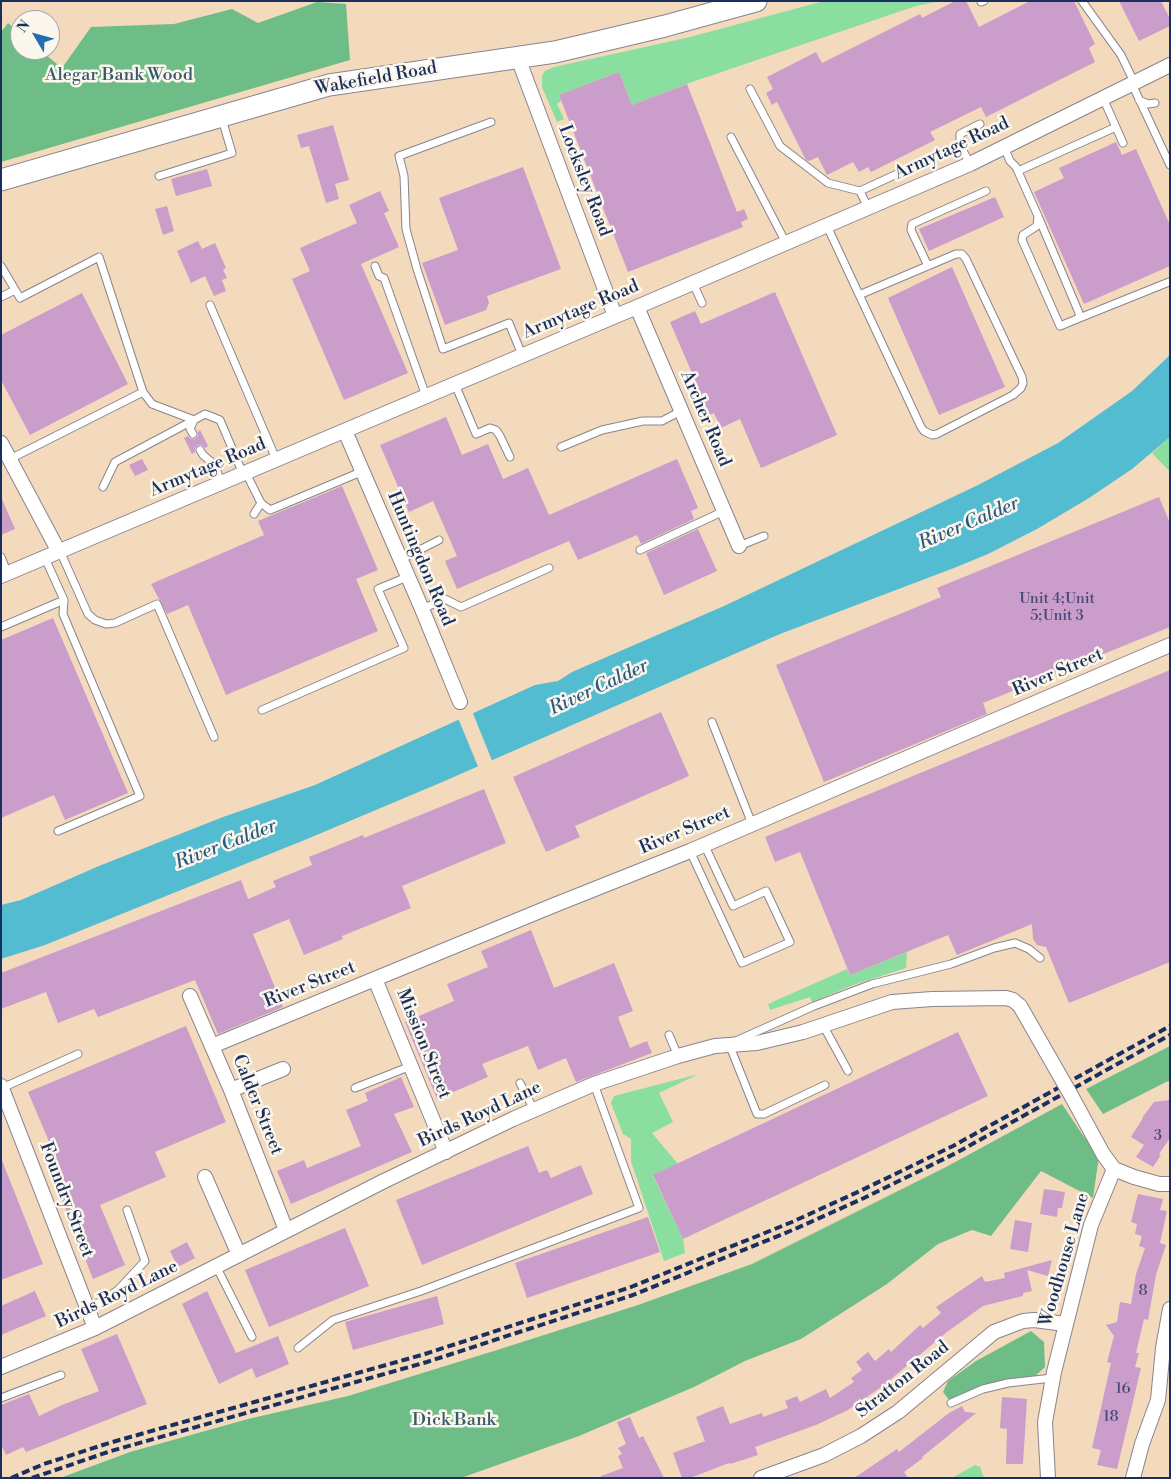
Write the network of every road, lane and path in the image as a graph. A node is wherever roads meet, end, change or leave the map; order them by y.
1 (756, 1) edge
2 (1082, 1) edge
3 (518, 58) junction
4 (1170, 65) edge
5 (1133, 83) junction
6 (750, 89) dead end
7 (1103, 98) junction
8 (1139, 100) junction
9 (1155, 103) dead end
10 (221, 116) junction
11 (491, 122) dead end
12 (980, 124) dead end
13 (1116, 127) junction
14 (731, 137) dead end
15 (1123, 143) dead end
16 (960, 145) junction
17 (1004, 147) junction
18 (970, 164) junction
19 (1170, 165) edge
20 (1018, 171) junction
21 (159, 176) dead end
22 (1, 180) edge
23 (860, 191) junction
24 (986, 191) dead end
25 (868, 208) junction
26 (1038, 216) junction
27 (827, 226) junction
28 (786, 243) junction
29 (375, 266) dead end
30 (928, 266) junction
31 (2, 271) edge
32 (1169, 282) edge
33 (692, 283) junction
34 (15, 290) junction
35 (859, 295) junction
36 (1, 297) edge
37 (702, 303) dead end
38 (210, 305) dead end
39 (637, 307) junction
40 (615, 316) junction
41 (1077, 319) junction
42 (522, 355) junction
43 (455, 384) junction
44 (143, 392) junction
45 (426, 396) junction
46 (682, 411) junction
47 (194, 420) junction
48 (345, 431) junction
49 (193, 434) dead end
50 (1, 442) edge
51 (561, 447) dead end
52 (200, 450) dead end
53 (510, 457) dead end
54 (10, 459) junction
55 (276, 460) junction
56 (362, 472) junction
57 (245, 473) junction
58 (221, 484) junction
59 (103, 487) dead end
60 (261, 503) junction
61 (724, 511) junction
62 (254, 514) dead end
63 (764, 536) dead end
64 (439, 540) dead end
65 (739, 546) joint
66 (640, 550) dead end
67 (60, 551) junction
68 (1, 557) edge
69 (45, 558) junction
70 (400, 560) junction
71 (549, 568) dead end
72 (5, 575) edge
73 (407, 577) junction
74 (64, 600) junction
75 (422, 609) junction
76 (1, 627) edge
77 (1170, 645) edge
78 (460, 702) dead end
79 (262, 710) dead end
80 (712, 722) dead end
81 (214, 737) dead end
82 (752, 824) junction
83 (58, 831) dead end
84 (704, 844) junction
85 (690, 851) junction
86 (1040, 958) dead end
87 (375, 979) junction
88 (190, 996) dead end
89 (823, 1024) junction
90 (669, 1035) dead end
91 (729, 1044) junction
92 (212, 1046) junction
93 (78, 1054) dead end
94 (678, 1056) junction
95 (412, 1066) junction
96 (283, 1069) dead end
97 (848, 1071) dead end
98 (520, 1083) dead end
99 (594, 1084) junction
100 (825, 1085) dead end
101 (2, 1087) edge
102 (355, 1088) dead end
103 (230, 1090) junction
104 (534, 1110) junction
105 (446, 1152) junction
106 (1114, 1168) junction
107 (205, 1177) dead end
108 (1170, 1184) edge
109 (127, 1210) dead end
110 (286, 1230) junction
111 (239, 1255) junction
112 (216, 1266) junction
113 (88, 1308) junction
114 (1170, 1309) edge
115 (1065, 1324) junction
116 (96, 1328) junction
117 (252, 1337) dead end
118 (298, 1348) dead end
119 (1, 1367) edge
120 (61, 1375) dead end
121 (1052, 1378) junction
122 (1, 1398) edge
123 (951, 1403) dead end
124 (762, 1478) edge
125 (1048, 1478) edge
126 (1133, 1478) edge

1 - 3 main road, Wakefield Road
2 - 5 lane
3 - 10 main road, Wakefield Road
3 - 40 street, Locksley Road
4 - 5 street, Armytage Road
5 - 7 street, Armytage Road
5 - 8 lane
6 - 23 lane
7 - 13 lane
7 - 17 street, Armytage Road
8 - 9 lane
8 - 19 lane
10 - 21 lane
10 - 22 main road, Wakefield Road
11 - 42 lane
12 - 16 lane
13 - 15 lane
13 - 20 lane
14 - 28 lane
16 - 18 lane
16 - 23 lane
17 - 18 street, Armytage Road
17 - 20 lane
18 - 25 street, Armytage Road
20 - 26 lane
23 - 25 lane
24 - 30 lane
25 - 27 street, Armytage Road
26 - 41 lane
26 - 41 lane
27 - 28 street, Armytage Road
27 - 35 lane
28 - 33 street, Armytage Road
29 - 45 lane
30 - 35 lane
30 - 35 lane
31 - 34 lane
32 - 41 lane
33 - 37 lane
33 - 39 street, Armytage Road
34 - 36 lane
34 - 44 lane
38 - 55 lane
39 - 40 street, Armytage Road
39 - 46 street, Archer Road
40 - 42 street, Armytage Road
42 - 43 street, Armytage Road
43 - 45 street, Armytage Road
43 - 53 lane
44 - 47 lane
44 - 54 lane
45 - 48 street, Armytage Road
46 - 51 lane
46 - 61 street, Archer Road
47 - 49 lane
47 - 57 lane
47 - 59 lane
48 - 55 street, Armytage Road
48 - 56 street, Huntingdon Road
50 - 54 street
52 - 58 lane
54 - 67 street
55 - 57 street, Armytage Road
56 - 60 lane
56 - 70 street, Huntingdon Road
57 - 58 street, Armytage Road
57 - 60 lane
58 - 67 street, Armytage Road
60 - 62 lane
61 - 65 street, Archer Road
61 - 66 lane
63 - 65 lane
64 - 70 lane
67 - 69 street, Armytage Road
67 - 81 lane
68 - 72 lane
69 - 72 street, Armytage Road
69 - 74 lane
70 - 73 street, Huntingdon Road
71 - 75 lane
73 - 75 street, Huntingdon Road
73 - 79 lane
74 - 76 lane
74 - 83 lane
75 - 78 street, Huntingdon Road
77 - 82 street, River Street
80 - 82 lane
82 - 84 street, River Street
84 - 85 street, River Street
84 - 85 lane
85 - 87 street, River Street
86 - 91 lane
87 - 92 street, River Street
87 - 95 street, Mission Street
88 - 92 street, Calder Street
89 - 91 street, Birds Royd Lane
89 - 97 lane
89 - 106 street, Birds Royd Lane, bridge
90 - 94 lane
91 - 94 street, Birds Royd Lane
91 - 100 lane
92 - 103 street, Calder Street
93 - 101 lane
94 - 99 street, Birds Royd Lane
95 - 102 lane
95 - 105 street, Mission Street
96 - 103 street
98 - 104 lane
99 - 104 street, Birds Royd Lane
99 - 118 lane
101 - 113 street, Foundry Street
103 - 110 street, Calder Street
104 - 105 street, Birds Royd Lane
105 - 110 street, Birds Royd Lane
106 - 108 street
106 - 115 street, Woodhouse Lane
107 - 111 street
109 - 113 lane
110 - 111 street, Birds Royd Lane
111 - 112 street, Birds Royd Lane
112 - 116 street, Birds Royd Lane
112 - 117 lane
113 - 116 street, Foundry Street
114 - 126 street
115 - 121 street, Woodhouse Lane
115 - 124 street, Stratton Road
116 - 119 street, Birds Royd Lane
120 - 122 lane
121 - 123 lane
121 - 125 street, Woodhouse Lane

